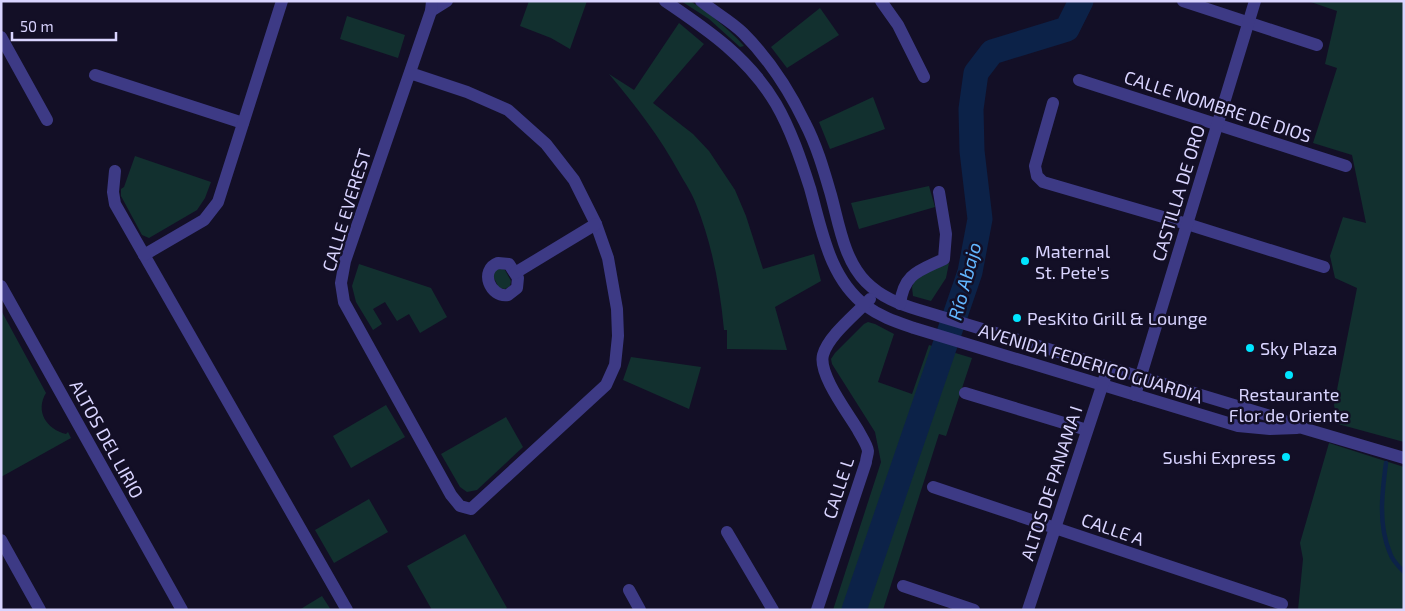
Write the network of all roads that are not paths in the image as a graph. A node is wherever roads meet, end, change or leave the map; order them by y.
1 (447, 1) edge
2 (665, 1) edge
3 (701, 1) edge
4 (881, 1) edge
5 (1183, 1) edge
6 (1255, 1) edge
7 (279, 2) edge
8 (432, 6) edge
9 (1248, 23) junction
10 (1, 37) edge
11 (1317, 45) dead end
12 (768, 62) junction
13 (410, 73) junction
14 (754, 73) junction
15 (95, 75) dead end
16 (924, 77) dead end
17 (1079, 80) dead end
18 (1053, 103) dead end
19 (47, 120) dead end
20 (243, 123) junction
21 (1217, 124) junction
22 (1346, 166) dead end
23 (116, 170) dead end
24 (939, 192) dead end
25 (596, 224) junction
26 (1187, 224) junction
27 (144, 255) junction
28 (1324, 267) dead end
29 (515, 273) dead end
30 (1, 286) edge
31 (877, 291) junction
32 (900, 304) junction
33 (864, 305) junction
34 (1108, 367) junction
35 (1141, 376) junction
36 (1102, 386) junction
37 (965, 393) dead end
38 (1135, 395) junction
39 (1299, 428) junction
40 (1087, 430) junction
41 (1404, 458) edge
42 (933, 487) dead end
43 (1055, 528) junction
44 (727, 532) dead end
45 (1, 540) edge
46 (903, 586) dead end
47 (629, 590) dead end
48 (1282, 604) dead end
49 (40, 610) edge
50 (182, 610) edge
51 (348, 610) edge
52 (640, 610) edge
53 (773, 610) edge
54 (817, 610) edge
55 (974, 610) edge
56 (1028, 610) edge

1 - 8 street, CALLE EVEREST
2 - 14 street, AVENIDA FEDERICO GUARDIA
3 - 12 street, AVENIDA FEDERICO GUARDIA
4 - 16 street
5 - 9 street
6 - 9 street, CASTILLA DE ORO
7 - 20 street
8 - 13 street, CALLE EVEREST
9 - 11 street
9 - 21 street, CASTILLA DE ORO
10 - 19 street
12 - 14 street
12 - 31 street, AVENIDA FEDERICO GUARDIA
13 - 25 street
13 - 25 street, CALLE EVEREST
14 - 33 street, AVENIDA FEDERICO GUARDIA
15 - 20 street
17 - 21 street, CALLE NOMBRE DE DIOS
18 - 26 street
20 - 27 street
21 - 22 street, CALLE NOMBRE DE DIOS
21 - 26 street, CASTILLA DE ORO
23 - 27 street
24 - 32 street
25 - 29 street
26 - 28 street
26 - 35 street, CASTILLA DE ORO
27 - 51 street
30 - 50 street, ALTOS DEL LIRIO
31 - 32 street, AVENIDA FEDERICO GUARDIA
31 - 33 street
32 - 34 street, AVENIDA FEDERICO GUARDIA
33 - 36 street, AVENIDA FEDERICO GUARDIA
33 - 54 street, CALLE L
34 - 35 street, AVENIDA FEDERICO GUARDIA
34 - 36 street, ALTOS DE PANAMA I
35 - 38 street, CASTILLA DE ORO
35 - 39 street, AVENIDA FEDERICO GUARDIA
36 - 38 street, AVENIDA FEDERICO GUARDIA
36 - 40 street, ALTOS DE PANAMA I
37 - 40 street
38 - 39 street, AVENIDA FEDERICO GUARDIA
39 - 41 street, AVENIDA FEDERICO GUARDIA
40 - 43 street, ALTOS DE PANAMA I
42 - 43 street, CALLE A
43 - 48 street, CALLE A
43 - 56 street, ALTOS DE PANAMA I
44 - 53 street
45 - 49 street
46 - 55 street
47 - 52 street

